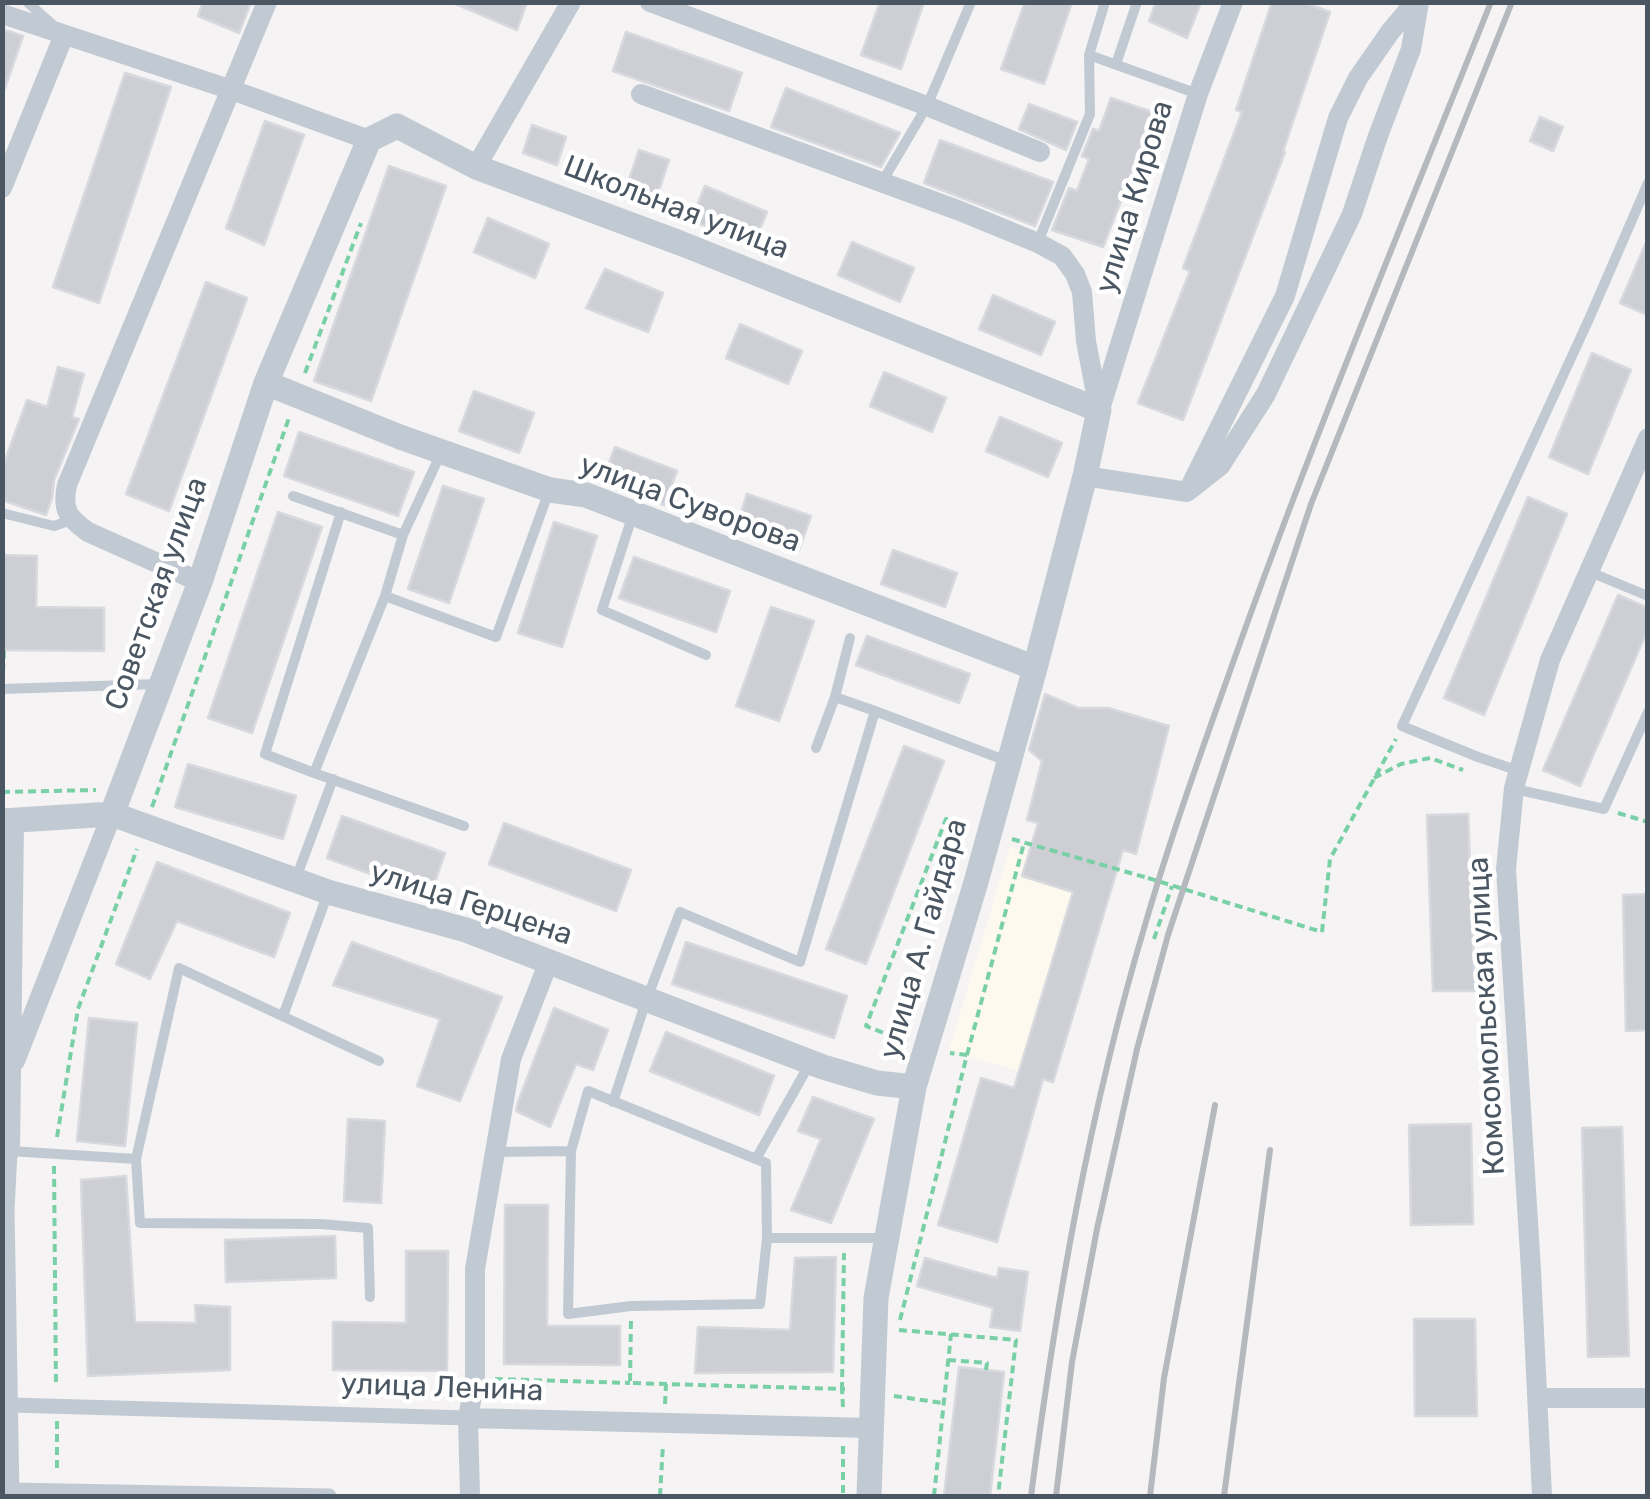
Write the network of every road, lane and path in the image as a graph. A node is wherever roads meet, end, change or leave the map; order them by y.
1 (27, 2) edge
2 (267, 2) edge
3 (571, 2) edge
4 (650, 2) edge
5 (971, 2) edge
6 (1105, 2) edge
7 (1137, 2) edge
8 (1233, 2) edge
9 (1417, 2) edge
10 (2, 14) edge
11 (64, 35) junction
12 (1089, 55) junction
13 (1116, 64) junction
14 (232, 90) junction
15 (640, 94) dead end
16 (1198, 94) junction
17 (927, 106) junction
18 (369, 140) junction
19 (1040, 152) dead end
20 (476, 166) junction
21 (882, 182) junction
22 (1648, 184) edge
23 (2, 188) edge
24 (364, 216) dead end
25 (1038, 243) junction
26 (266, 383) junction
27 (297, 396) junction
28 (1099, 410) junction
29 (1648, 438) edge
30 (442, 450) junction
31 (1085, 476) junction
32 (550, 490) junction
33 (1187, 492) junction
34 (293, 496) dead end
35 (341, 512) junction
36 (2, 513) edge
37 (633, 513) junction
38 (71, 520) junction
39 (403, 535) junction
40 (1590, 572) junction
41 (200, 582) junction
42 (385, 596) junction
43 (1648, 596) edge
44 (850, 638) dead end
45 (706, 655) dead end
46 (1035, 668) junction
47 (160, 684) junction
48 (2, 689) edge
49 (835, 697) junction
50 (874, 710) junction
51 (1648, 712) edge
52 (1402, 726) junction
53 (816, 748) dead end
54 (1008, 762) junction
55 (1463, 770) dead end
56 (314, 772) junction
57 (1374, 778) junction
58 (334, 779) junction
59 (1516, 780) junction
60 (1604, 809) junction
61 (112, 814) junction
62 (8, 821) edge
63 (1648, 822) edge
64 (145, 826) junction
65 (464, 826) dead end
66 (1024, 842) dead end
67 (1093, 863) dead end
68 (295, 881) junction
69 (1172, 886) junction
70 (328, 892) junction
71 (1154, 940) dead end
72 (549, 961) junction
73 (646, 1001) junction
74 (282, 1016) junction
75 (924, 1048) junction
76 (967, 1056) junction
77 (379, 1061) dead end
78 (811, 1062) junction
79 (11, 1073) junction
80 (914, 1087) junction
81 (613, 1102) junction
82 (10, 1151) junction
83 (570, 1151) junction
84 (494, 1152) junction
85 (54, 1154) junction
86 (136, 1159) junction
87 (756, 1159) junction
88 (767, 1238) junction
89 (844, 1238) junction
90 (886, 1238) junction
91 (370, 1297) dead end
92 (631, 1306) junction
93 (886, 1329) junction
94 (951, 1334) junction
95 (948, 1360) junction
96 (986, 1370) dead end
97 (475, 1379) junction
98 (630, 1383) junction
99 (1538, 1398) junction
100 (1648, 1398) edge
101 (12, 1406) junction
102 (56, 1407) junction
103 (468, 1418) junction
104 (871, 1428) junction
105 (58, 1491) junction
106 (12, 1493) edge
107 (329, 1496) edge
108 (470, 1496) edge
109 (870, 1496) edge
110 (934, 1496) edge
111 (998, 1496) edge
112 (1542, 1496) edge

1 - 11 lane
2 - 14 street
3 - 20 street
4 - 17 street
5 - 17 lane
6 - 12 lane
7 - 13 lane
8 - 16 street, улица Кирова
9 - 33 street
9 - 33 street
10 - 11 street, Школьная улица
11 - 14 street, Школьная улица
11 - 23 street
12 - 13 lane
12 - 25 lane
13 - 16 lane
14 - 18 street, Школьная улица
14 - 38 street
15 - 21 street
16 - 28 street, улица Кирова
17 - 19 street
17 - 21 lane
18 - 20 street, Школьная улица
18 - 26 street, Советская улица
20 - 28 street, Школьная улица
21 - 25 street
22 - 52 lane
24 - 27 path
25 - 28 street
26 - 27 street, улица Суворова
26 - 41 street, Советская улица
27 - 30 street, улица Суворова
27 - 64 path
28 - 31 street, улица А. Гайдара
29 - 40 street, Комсомольская улица
30 - 32 street, улица Суворова
30 - 39 lane
31 - 33 street
31 - 46 street, улица А. Гайдара
32 - 37 street, улица Суворова
32 - 42 lane
34 - 35 lane
35 - 39 lane
35 - 56 lane
36 - 38 lane
37 - 45 lane
37 - 46 street, улица Суворова
38 - 41 street
39 - 42 lane
40 - 43 lane
40 - 59 street, Комсомольская улица
41 - 47 street, Советская улица
42 - 56 lane
44 - 49 lane
46 - 54 street, улица А. Гайдара
47 - 48 lane
47 - 61 street, Советская улица
49 - 50 lane
49 - 53 lane
50 - 54 lane
50 - 73 lane
51 - 60 lane
52 - 57 path
52 - 59 lane
54 - 75 street, улица А. Гайдара
55 - 57 path
56 - 58 lane
57 - 69 path, bridge
58 - 65 lane
58 - 68 lane
59 - 60 lane
59 - 99 street, Комсомольская улица
60 - 63 path
61 - 62 street, улица Герцена
61 - 64 street, улица Герцена
61 - 79 street, Советская улица
62 - 79 street, Советская улица
64 - 68 street, улица Герцена
64 - 85 path
66 - 76 path
67 - 69 path, bridge
68 - 70 street, улица Герцена
69 - 71 path
70 - 72 street, улица Герцена
70 - 74 lane
72 - 73 street, улица Герцена
72 - 84 street
73 - 78 street, улица Герцена
73 - 81 lane
74 - 77 lane
74 - 86 lane
75 - 76 path
75 - 80 street, улица А. Гайдара
76 - 93 path
78 - 80 street, улица Герцена
78 - 87 lane
79 - 82 street, Советская улица
80 - 90 street, улица А. Гайдара
81 - 83 lane
81 - 87 lane
82 - 85 lane
82 - 101 street, Советская улица
83 - 84 lane
83 - 92 lane
84 - 97 street
85 - 86 lane
85 - 102 path
86 - 91 lane
87 - 88 lane
88 - 89 lane
88 - 92 lane
89 - 90 lane
89 - 98 path
90 - 93 street, улица А. Гайдара
92 - 98 path
93 - 94 path
93 - 104 street, улица А. Гайдара
94 - 95 path
94 - 111 path
95 - 96 path
95 - 110 path
97 - 98 path
97 - 103 street
99 - 100 street
99 - 112 street, Комсомольская улица
101 - 102 street, улица Ленина
101 - 106 street, Советская улица
102 - 103 street, улица Ленина
102 - 105 path
103 - 104 street, улица Ленина
103 - 108 street
104 - 109 street, улица А. Гайдара
105 - 106 street
105 - 107 street

